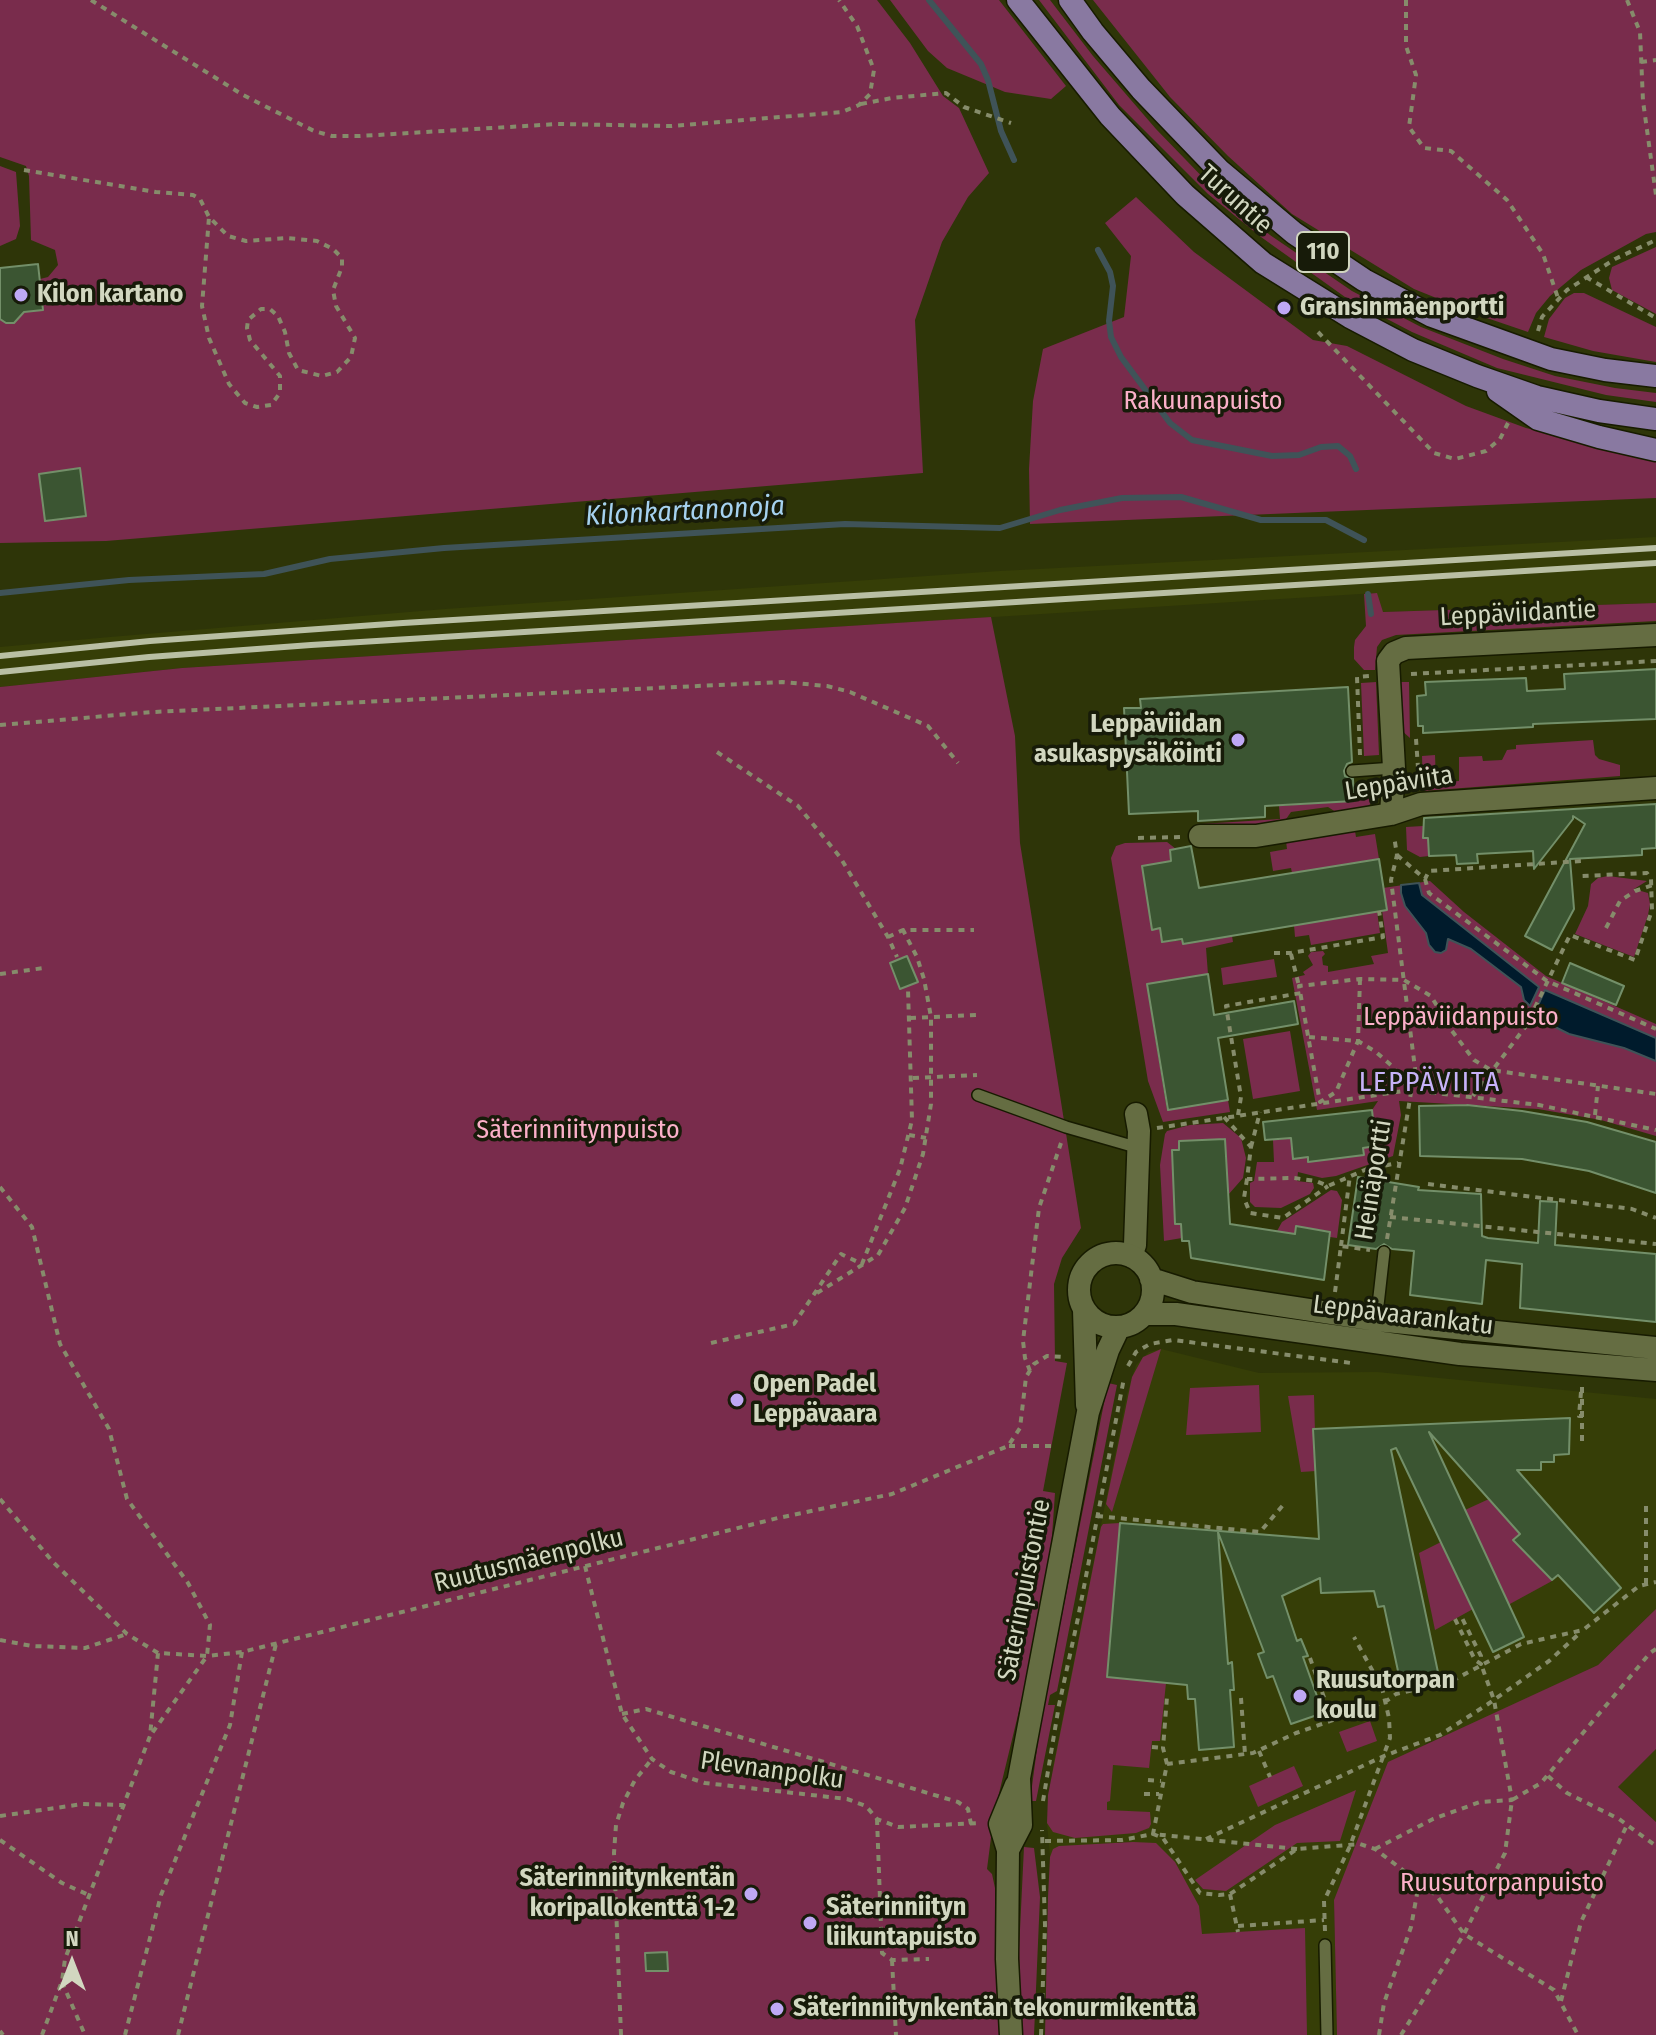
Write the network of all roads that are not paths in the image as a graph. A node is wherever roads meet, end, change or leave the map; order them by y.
1 (1018, 0) edge
2 (1070, 0) edge
3 (1477, 376) junction
4 (1656, 376) edge
5 (1656, 419) edge
6 (1656, 450) edge
7 (1656, 635) edge
8 (1394, 768) junction
9 (1357, 771) road end
10 (1656, 788) edge
11 (1391, 814) junction
12 (1200, 836) road end
13 (978, 1095) dead end
14 (1138, 1131) joint
15 (1384, 1252) road end
16 (1131, 1256) junction
17 (1151, 1279) junction
18 (1084, 1310) junction
19 (1144, 1314) junction
20 (1376, 1320) junction
21 (1119, 1327) junction
22 (1373, 1343) junction
23 (1656, 1348) edge
24 (1656, 1370) edge
25 (1088, 1412) junction
26 (1325, 1945) road end
27 (1011, 2035) edge
28 (1327, 2035) edge

1 - 3 main road, Turuntie / 110
2 - 4 main road, Turuntie / 110
3 - 5 main road, Turuntie / 110
3 - 6 main road
7 - 8 main road, Leppäviidantie
8 - 9 lane
8 - 11 main road
10 - 11 main road, Leppäviita
11 - 12 main road, Leppäviita
13 - 14 lane
14 - 16 main road
15 - 20 lane, Heinäportti
16 - 17 main road
16 - 18 main road
17 - 19 main road
17 - 20 main road, Leppävaarankatu
18 - 21 main road
18 - 25 main road, Säterinpuistontie
19 - 21 main road
19 - 22 main road, Leppävaarankatu
20 - 22 lane, Heinäportti
20 - 23 main road, Leppävaarankatu
21 - 25 main road, Säterinpuistontie
22 - 24 main road, Leppävaarankatu
25 - 27 main road, Säterinpuistontie
26 - 28 lane

